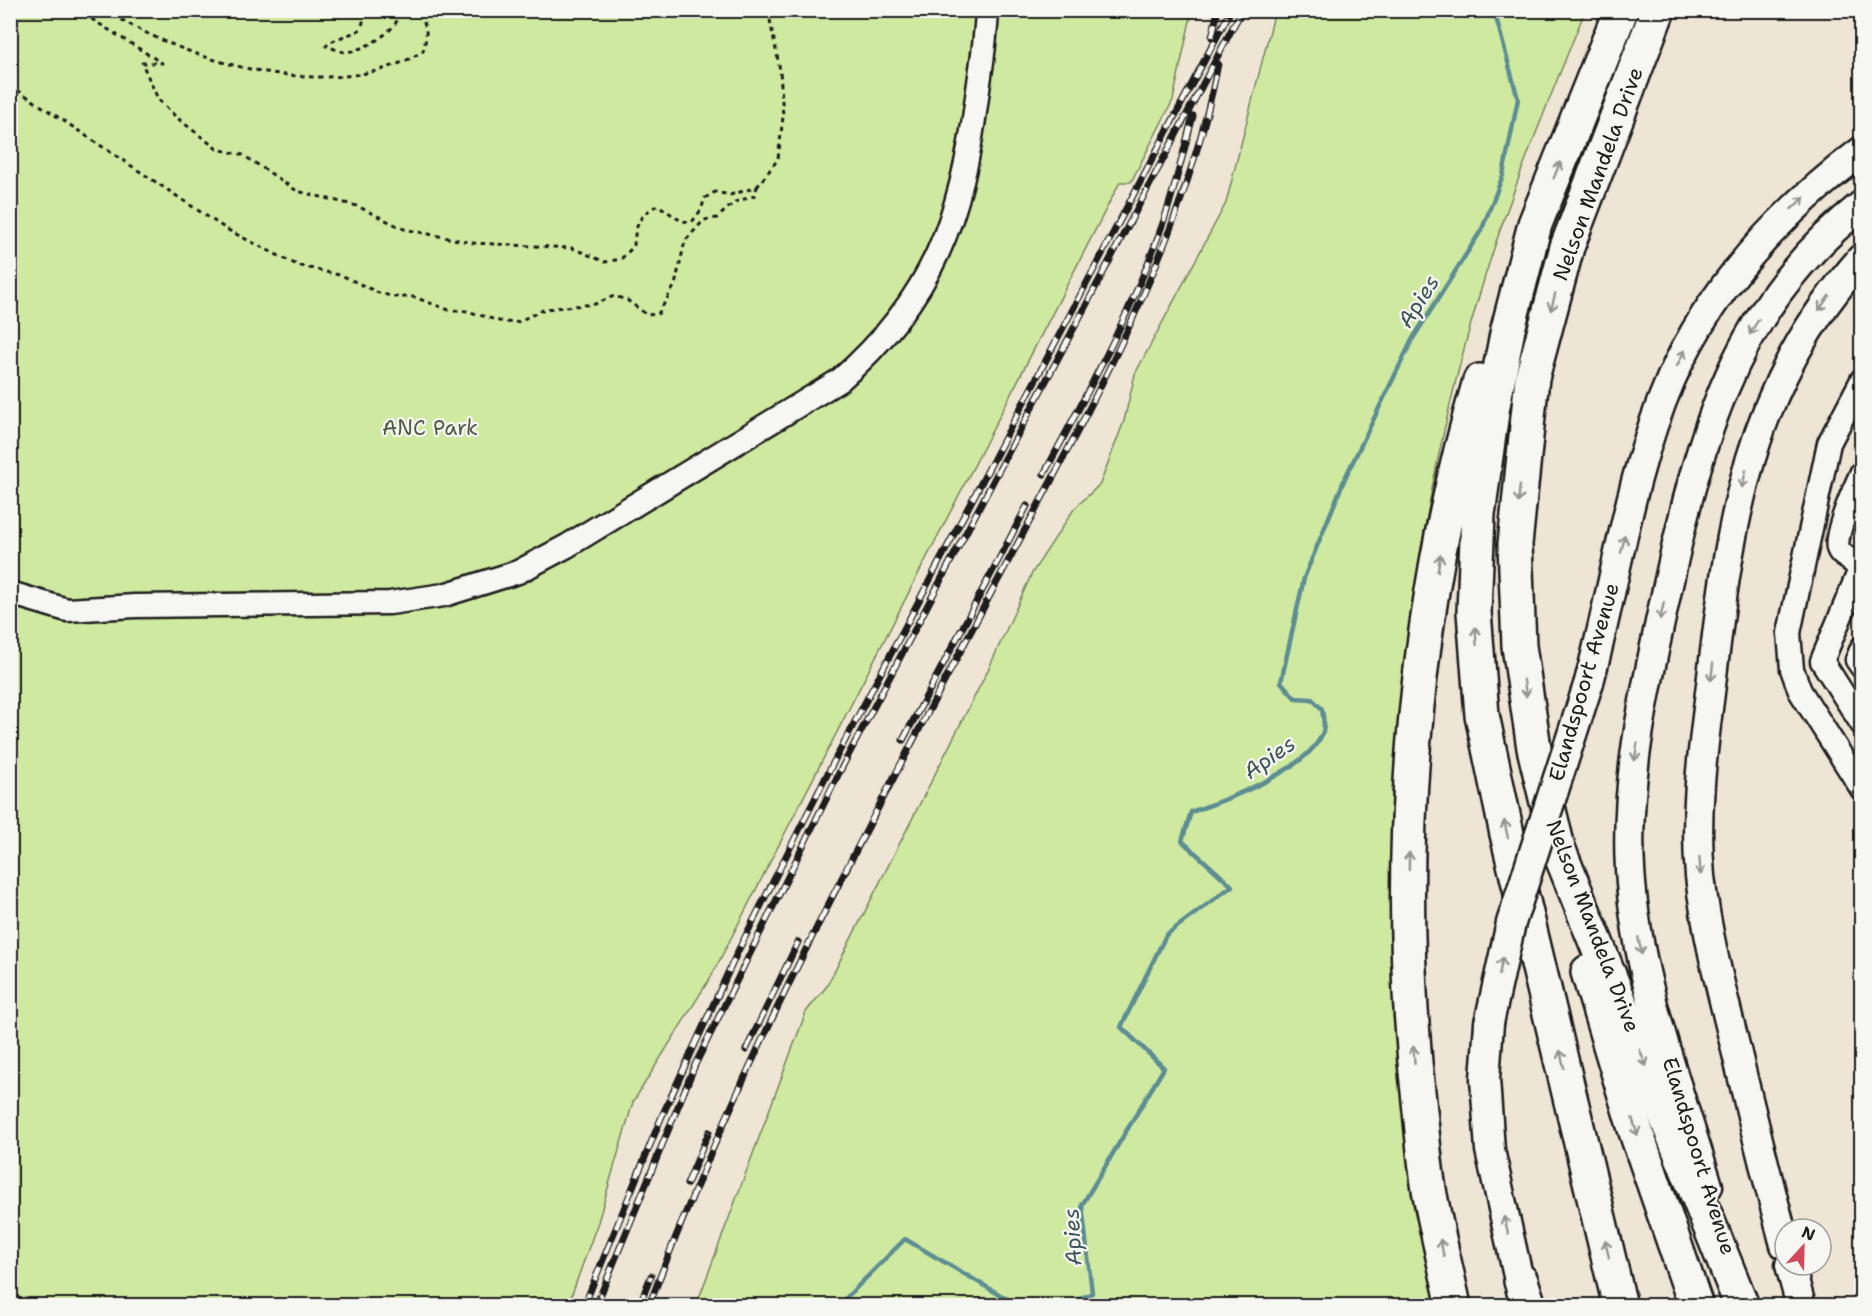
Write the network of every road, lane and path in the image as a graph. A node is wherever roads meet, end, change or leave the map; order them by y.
1 (77, 10) edge
2 (106, 10) edge
3 (354, 10) edge
4 (416, 10) edge
5 (768, 10) edge
6 (987, 10) edge
7 (1621, 10) edge
8 (1658, 10) edge
9 (400, 11) edge
10 (10, 85) edge
11 (1862, 151) edge
12 (757, 187) junction
13 (1862, 206) edge
14 (1535, 224) junction
15 (1862, 258) edge
16 (1862, 381) edge
17 (1862, 472) edge
18 (10, 593) edge
19 (1862, 648) edge
20 (1862, 667) edge
21 (1862, 724) edge
22 (1862, 789) edge
23 (1558, 848) junction
24 (1778, 1217) edge
25 (1793, 1277) edge
26 (1525, 1297) edge
27 (1454, 1305) edge
28 (1620, 1305) edge
29 (1696, 1305) edge
30 (1743, 1305) edge
31 (1801, 1305) edge

1 - 12 path
2 - 4 path
3 - 9 path
5 - 12 path
6 - 18 lane
14 -> 7 highway, Nelson Mandela Drive
8 -> 23 highway, Nelson Mandela Drive
10 - 12 path
26 -> 11 main road, Elandspoort Avenue, bridge
13 -> 30 main road, Elandspoort Avenue
27 -> 14 highway
28 -> 14 highway, Nelson Mandela Drive
15 -> 24 main road
16 - 22 lane
17 - 21 lane
19 - 20 lane
23 -> 29 highway
23 -> 30 highway, Nelson Mandela Drive
25 - 31 main road

